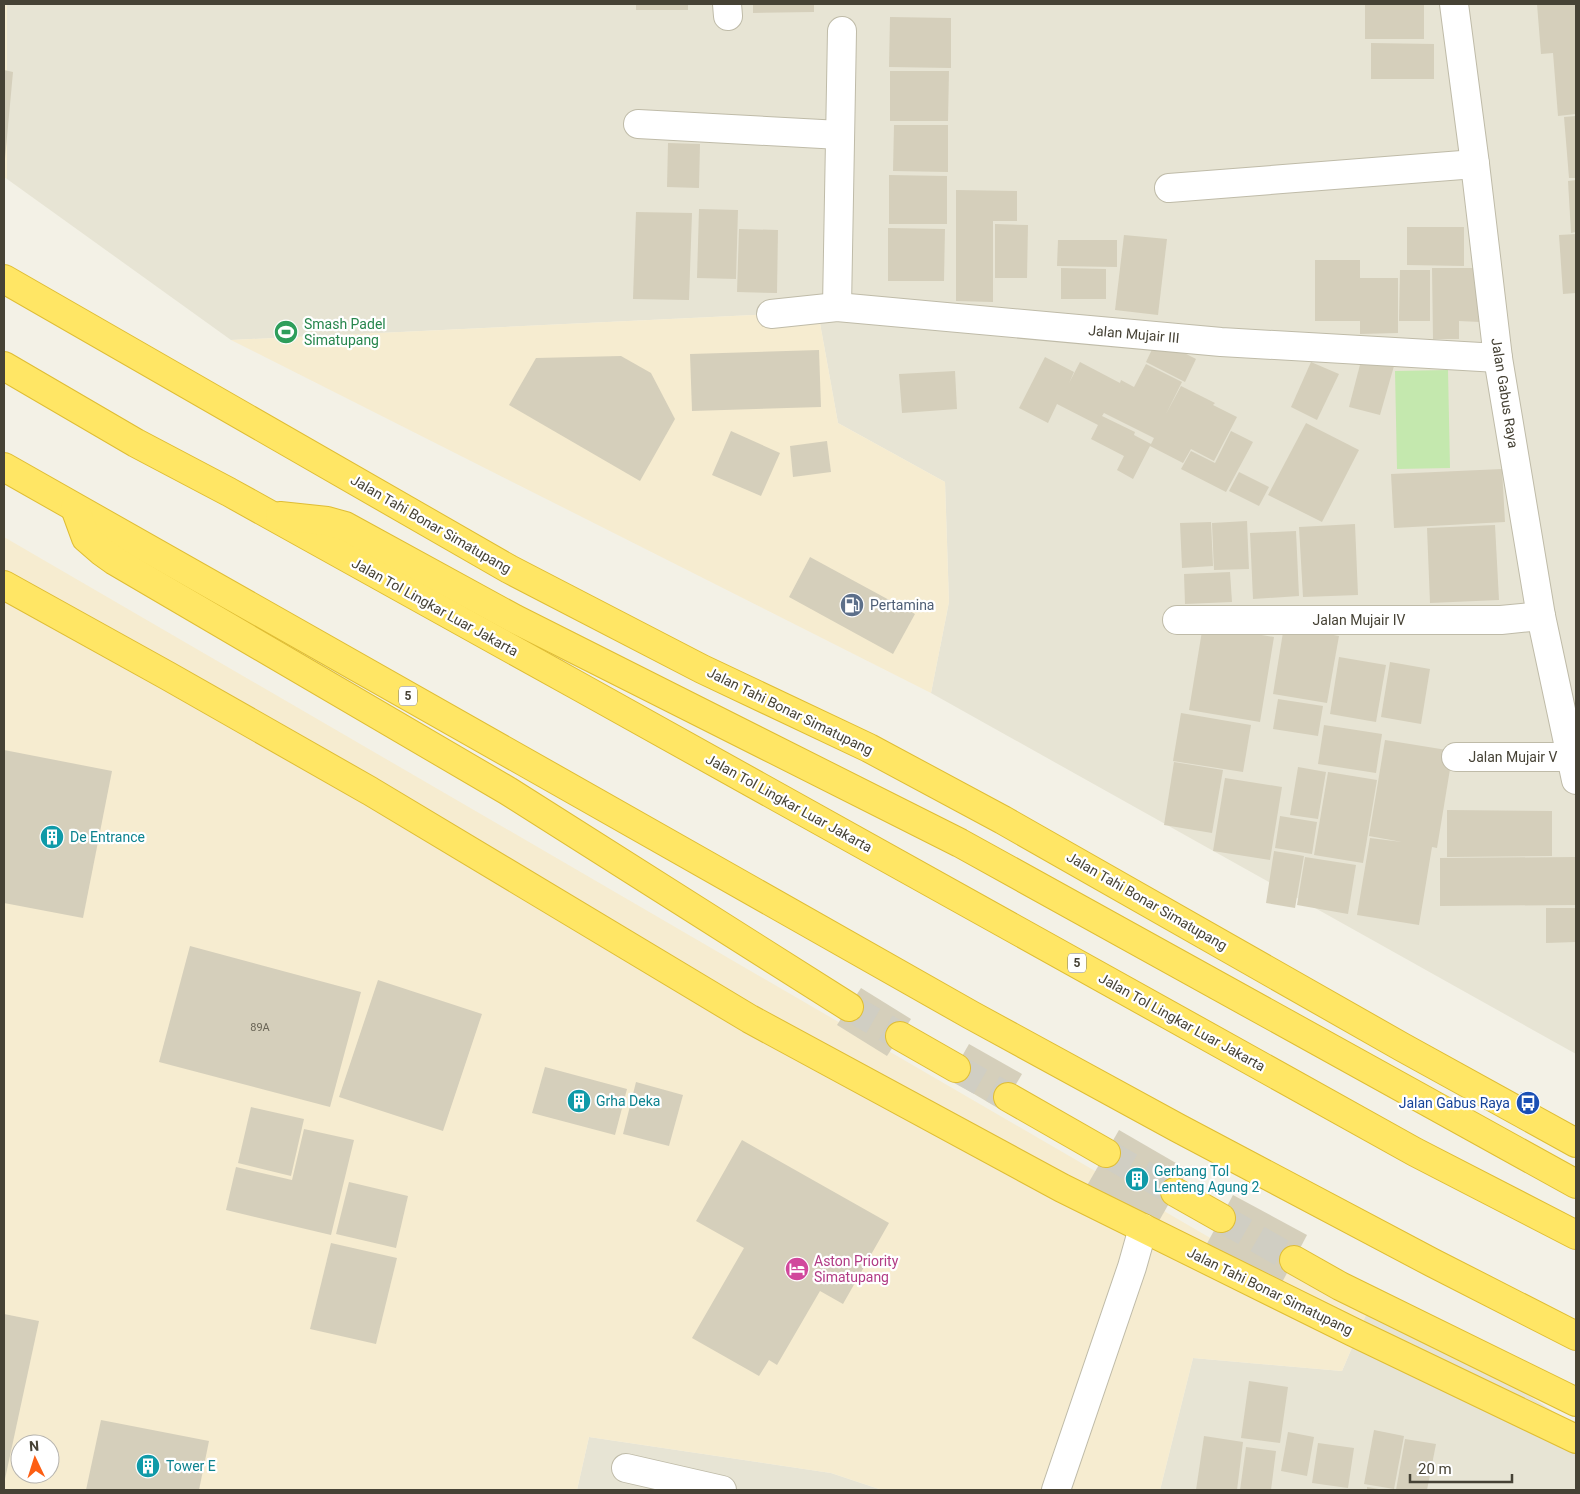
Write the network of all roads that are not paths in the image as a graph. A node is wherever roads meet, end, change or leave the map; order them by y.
1 (1454, 4) edge
2 (842, 31) dead end
3 (638, 124) dead end
4 (840, 135) junction
5 (1475, 164) junction
6 (1169, 188) dead end
7 (4, 279) edge
8 (837, 307) junction
9 (771, 314) dead end
10 (1498, 358) junction
11 (4, 366) edge
12 (4, 467) edge
13 (75, 508) junction
14 (266, 514) junction
15 (4, 585) edge
16 (1541, 616) junction
17 (1177, 620) dead end
18 (1456, 758) dead end
19 (1574, 768) edge
20 (849, 1007) tunnel mouth
21 (900, 1036) tunnel mouth
22 (956, 1068) tunnel mouth
23 (1008, 1098) tunnel mouth
24 (1576, 1143) edge
25 (1106, 1153) tunnel mouth
26 (1576, 1184) edge
27 (1175, 1192) tunnel mouth
28 (1221, 1218) tunnel mouth
29 (1143, 1228) junction
30 (1576, 1236) edge
31 (1294, 1260) tunnel mouth
32 (1576, 1336) edge
33 (1576, 1402) edge
34 (1576, 1439) edge
35 (626, 1468) dead end
36 (722, 1490) edge
37 (1056, 1490) edge

1 - 5 street, Jalan Gabus Raya
2 - 4 street
3 - 4 street
4 - 8 street
5 - 6 street
5 - 10 street, Jalan Gabus Raya
7 - 24 highway, Jalan Tahi Bonar Simatupang
8 - 9 street, Jalan Mujair III
8 - 10 street, Jalan Mujair III
10 - 16 street, Jalan Gabus Raya
11 - 14 highway, Jalan Tol Lingkar Luar Jakarta / 5
12 - 13 highway, 5
13 - 20 highway
13 - 32 highway, 5
14 - 26 highway
14 - 30 highway, Jalan Tol Lingkar Luar Jakarta / 5
15 - 29 highway, Jalan Tahi Bonar Simatupang
16 - 17 street, Jalan Mujair IV
16 - 19 street, Jalan Gabus Raya
18 - 19 street, Jalan Mujair V
21 - 22 highway
23 - 25 highway
27 - 28 highway
29 - 34 highway, Jalan Tahi Bonar Simatupang
29 - 37 street
31 - 33 highway
35 - 36 street

